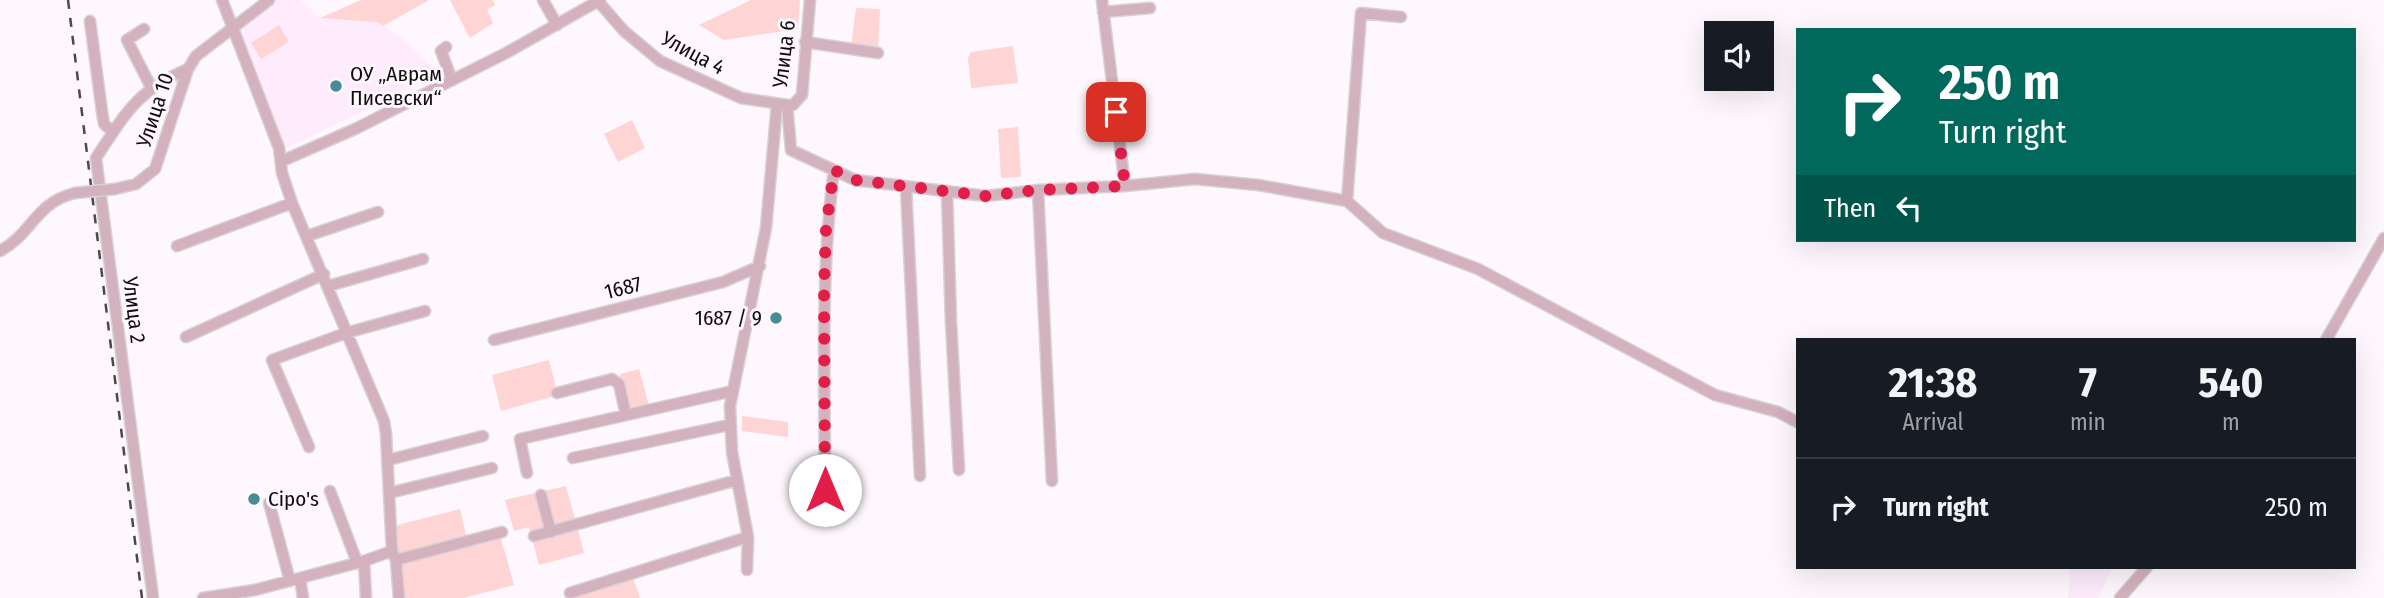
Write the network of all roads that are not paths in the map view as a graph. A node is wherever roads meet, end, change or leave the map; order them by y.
1 (222, 0) edge
2 (268, 0) edge
3 (543, 0) edge
4 (810, 0) edge
5 (1102, 0) edge
6 (598, 1) edge
7 (1150, 8) dead end
8 (1103, 12) junction
9 (1401, 17) dead end
10 (90, 21) dead end
11 (557, 25) junction
12 (145, 29) dead end
13 (233, 29) junction
14 (805, 42) junction
15 (446, 47) dead end
16 (878, 53) dead end
17 (188, 69) junction
18 (452, 80) junction
19 (151, 87) junction
20 (782, 104) junction
21 (113, 132) junction
22 (282, 161) junction
23 (834, 170) junction
24 (1125, 186) junction
25 (906, 187) junction
26 (1038, 190) junction
27 (947, 191) junction
28 (1347, 201) junction
29 (292, 203) junction
30 (378, 212) dead end
31 (307, 236) junction
32 (2384, 237) edge
33 (177, 247) dead end
34 (0, 251) edge
35 (423, 259) dead end
36 (760, 266) junction
37 (324, 274) junction
38 (328, 286) junction
39 (425, 311) dead end
40 (346, 333) junction
41 (186, 337) dead end
42 (2327, 338) edge
43 (494, 340) dead end
44 (733, 391) junction
45 (558, 393) dead end
46 (626, 415) junction
47 (1796, 421) edge
48 (729, 425) junction
49 (483, 436) dead end
50 (309, 447) dead end
51 (573, 458) dead end
52 (388, 460) junction
53 (492, 468) dead end
54 (959, 470) dead end
55 (527, 473) dead end
56 (920, 476) dead end
57 (737, 480) junction
58 (1052, 481) dead end
59 (825, 490) dead end
60 (330, 491) dead end
61 (389, 493) junction
62 (541, 495) dead end
63 (269, 503) dead end
64 (551, 531) junction
65 (502, 532) dead end
66 (534, 536) dead end
67 (748, 537) junction
68 (394, 556) junction
69 (360, 562) junction
70 (2145, 569) edge
71 (747, 570) dead end
72 (295, 579) junction
73 (570, 593) dead end
74 (153, 598) edge
75 (203, 598) edge
76 (303, 598) edge
77 (366, 598) edge
78 (399, 598) edge
79 (2120, 598) edge

1 - 13 street
2 - 13 street, Улица 10
3 - 11 street
4 - 14 street, Улица 6
5 - 8 street
6 - 11 street
6 - 20 street, Улица 4
7 - 8 street
8 - 24 street
9 - 28 street
10 - 21 street
11 - 18 street
12 - 19 street
13 - 17 street, Улица 10
13 - 22 street
14 - 16 street
14 - 20 street, Улица 6
15 - 18 street
17 - 19 street, Улица 2
17 - 34 street, Улица 10, bridge
18 - 22 street
19 - 21 street, Улица 2
20 - 23 street
20 - 36 street
21 - 74 street, Улица 2
22 - 29 street
23 - 25 street
23 - 59 street
24 - 26 street
24 - 28 street
25 - 27 street
25 - 56 street
26 - 27 street
26 - 58 street
27 - 54 street
28 - 47 street
29 - 31 street
29 - 33 street
30 - 31 street
31 - 37 street
32 - 42 street
35 - 38 street
36 - 43 street, 1687
36 - 44 street
37 - 38 street
37 - 41 street
38 - 40 street
39 - 40 street
40 - 50 street
40 - 52 street
44 - 46 street
44 - 48 street
45 - 46 street
46 - 55 street
48 - 51 street
48 - 57 street
49 - 52 street
52 - 61 street
53 - 61 street
57 - 64 street
57 - 67 street
60 - 69 street
61 - 68 street
62 - 64 street
63 - 72 street
64 - 66 street
65 - 68 street
67 - 71 street
67 - 73 street
68 - 69 street
68 - 78 street
69 - 72 street
69 - 77 street
70 - 79 street
72 - 75 street
72 - 76 street

